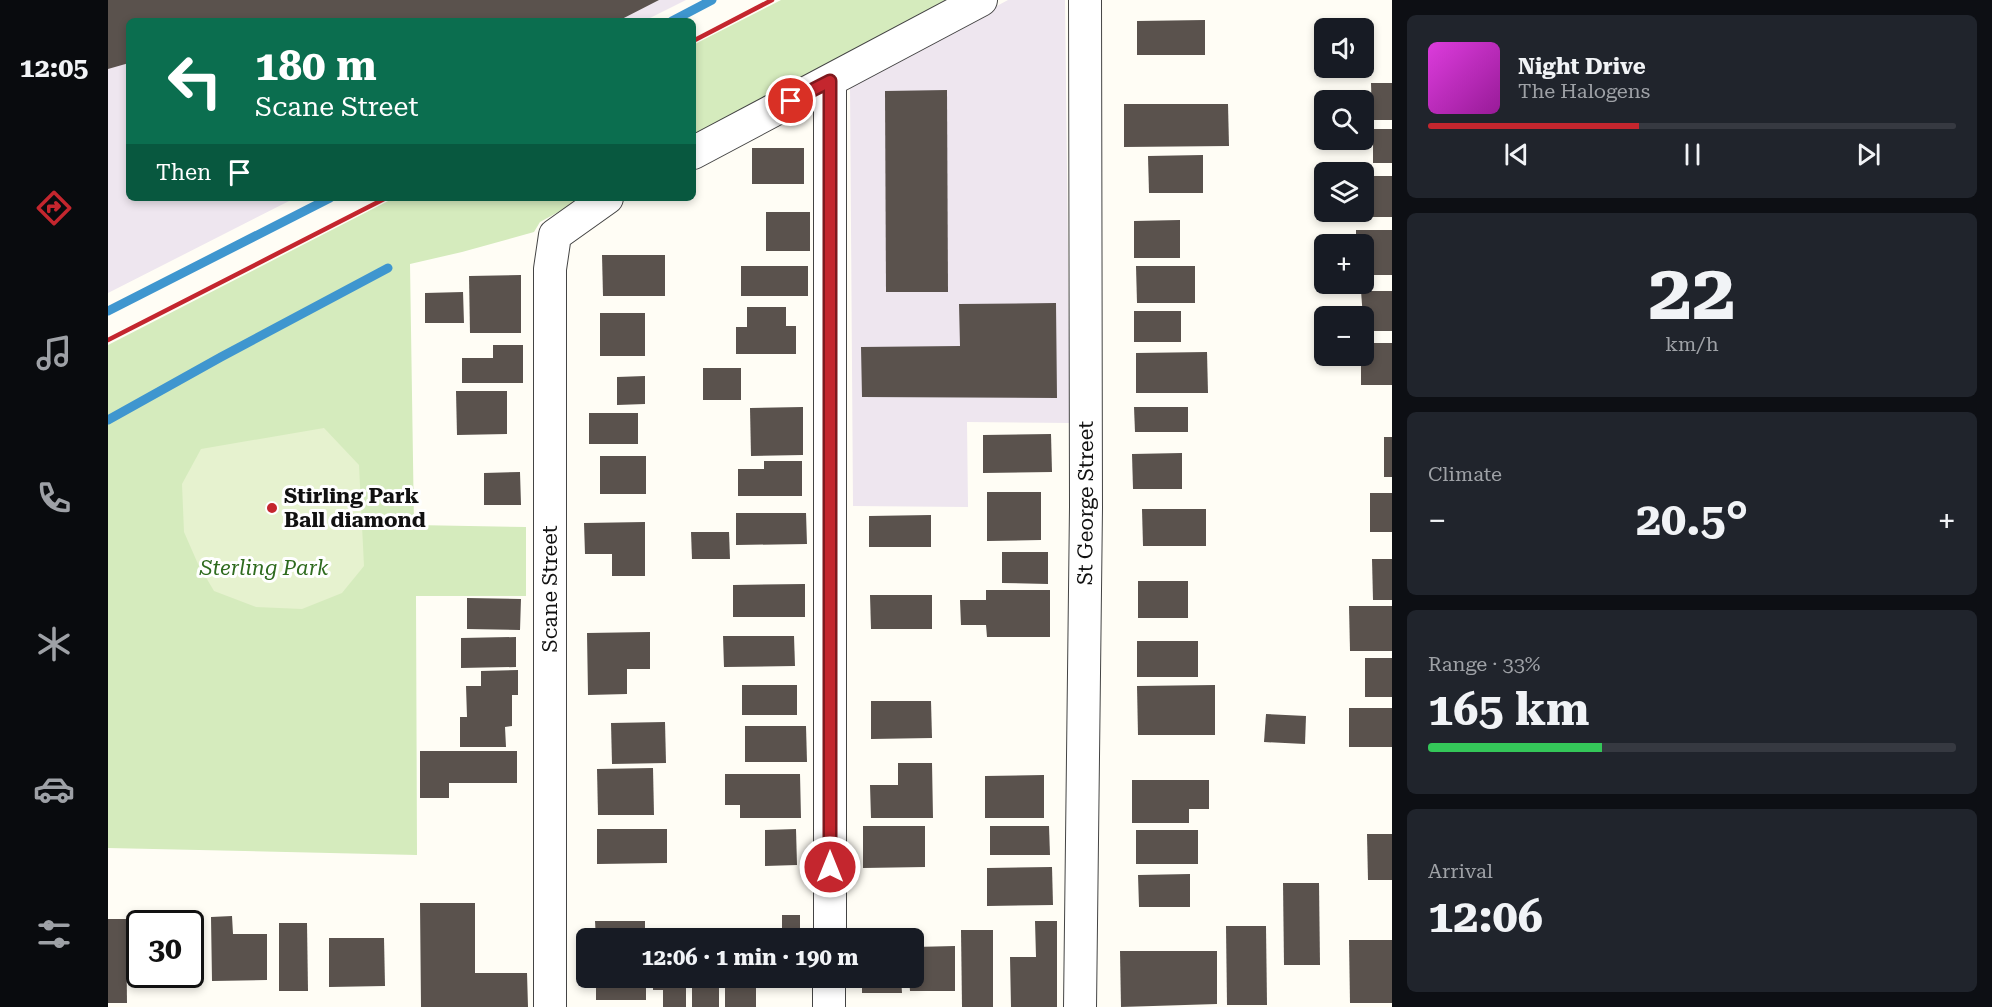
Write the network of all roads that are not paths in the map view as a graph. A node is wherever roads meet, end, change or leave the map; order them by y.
1 (981, 0) edge
2 (1085, 0) edge
3 (830, 81) junction
4 (696, 151) edge
5 (603, 201) edge
6 (830, 928) edge
7 (830, 988) edge
8 (550, 1007) edge
9 (830, 1007) edge
10 (1080, 1007) edge

1 - 3 street
2 - 10 street, St George Street
3 - 4 street
3 - 6 street
5 - 8 street, Scane Street
7 - 9 street

